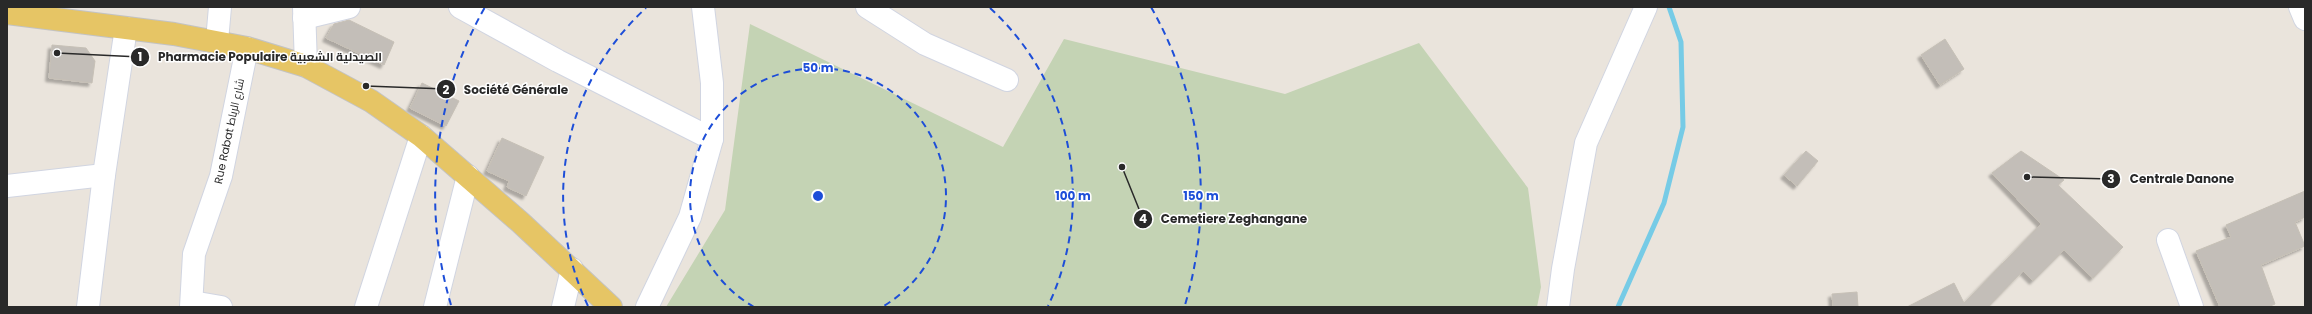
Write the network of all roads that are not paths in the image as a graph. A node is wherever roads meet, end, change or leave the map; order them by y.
1 (220, 7) edge
2 (349, 7) edge
3 (460, 7) edge
4 (703, 7) edge
5 (867, 7) edge
6 (1646, 7) edge
7 (2300, 7) edge
8 (7, 13) edge
9 (304, 13) edge
10 (2305, 19) edge
11 (126, 28) junction
12 (217, 41) junction
13 (246, 48) junction
14 (306, 66) junction
15 (1006, 80) dead end
16 (421, 136) junction
17 (712, 139) junction
18 (104, 175) junction
19 (468, 176) junction
20 (7, 186) edge
21 (2168, 240) dead end
22 (572, 269) junction
23 (191, 304) edge
24 (88, 307) edge
25 (221, 307) edge
26 (366, 307) edge
27 (435, 307) edge
28 (563, 307) edge
29 (611, 307) edge
30 (647, 307) edge
31 (1558, 307) edge
32 (2192, 307) edge

1 - 12 street
2 - 9 street
3 - 17 street
4 - 17 street
5 - 15 street
6 - 31 street
7 - 10 street
8 - 11 main road
9 - 14 street
11 - 12 main road
11 - 18 street
12 - 13 main road
13 - 14 main road
13 - 23 street, Rue Rabat شارع الرباط
14 - 16 main road
16 - 19 main road
16 - 26 street
17 - 30 street
18 - 20 street
18 - 24 street
19 - 22 main road
19 - 27 street
21 - 32 street
22 - 28 street
22 - 29 main road
23 - 25 street

